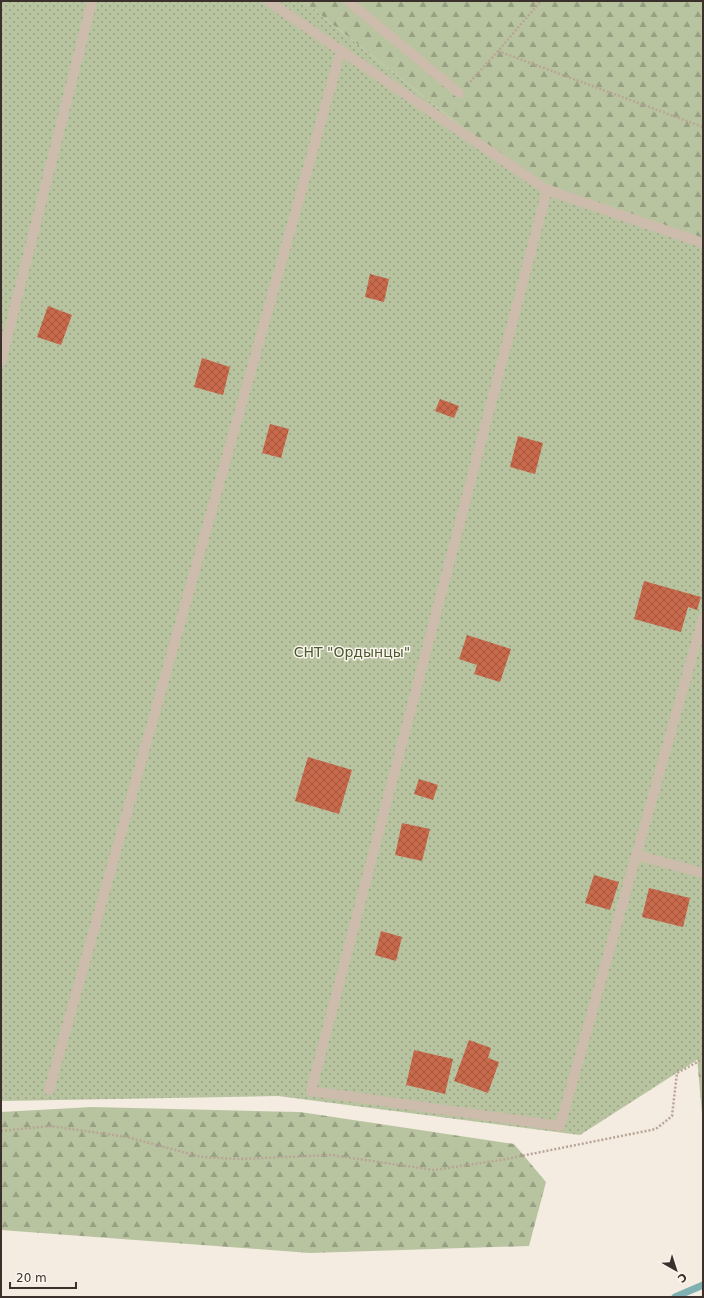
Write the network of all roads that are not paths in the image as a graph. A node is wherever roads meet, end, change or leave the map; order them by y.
1 (92, 1) edge
2 (268, 1) edge
3 (348, 1) edge
4 (341, 50) junction
5 (459, 93) road end
6 (547, 190) junction
7 (703, 243) edge
8 (1, 362) edge
9 (703, 618) edge
10 (636, 855) junction
11 (703, 873) edge
12 (49, 1090) dead end

1 - 8 street
2 - 4 street
3 - 5 street
4 - 6 street
4 - 12 street
6 - 7 street
6 - 10 street
9 - 10 street
10 - 11 street

